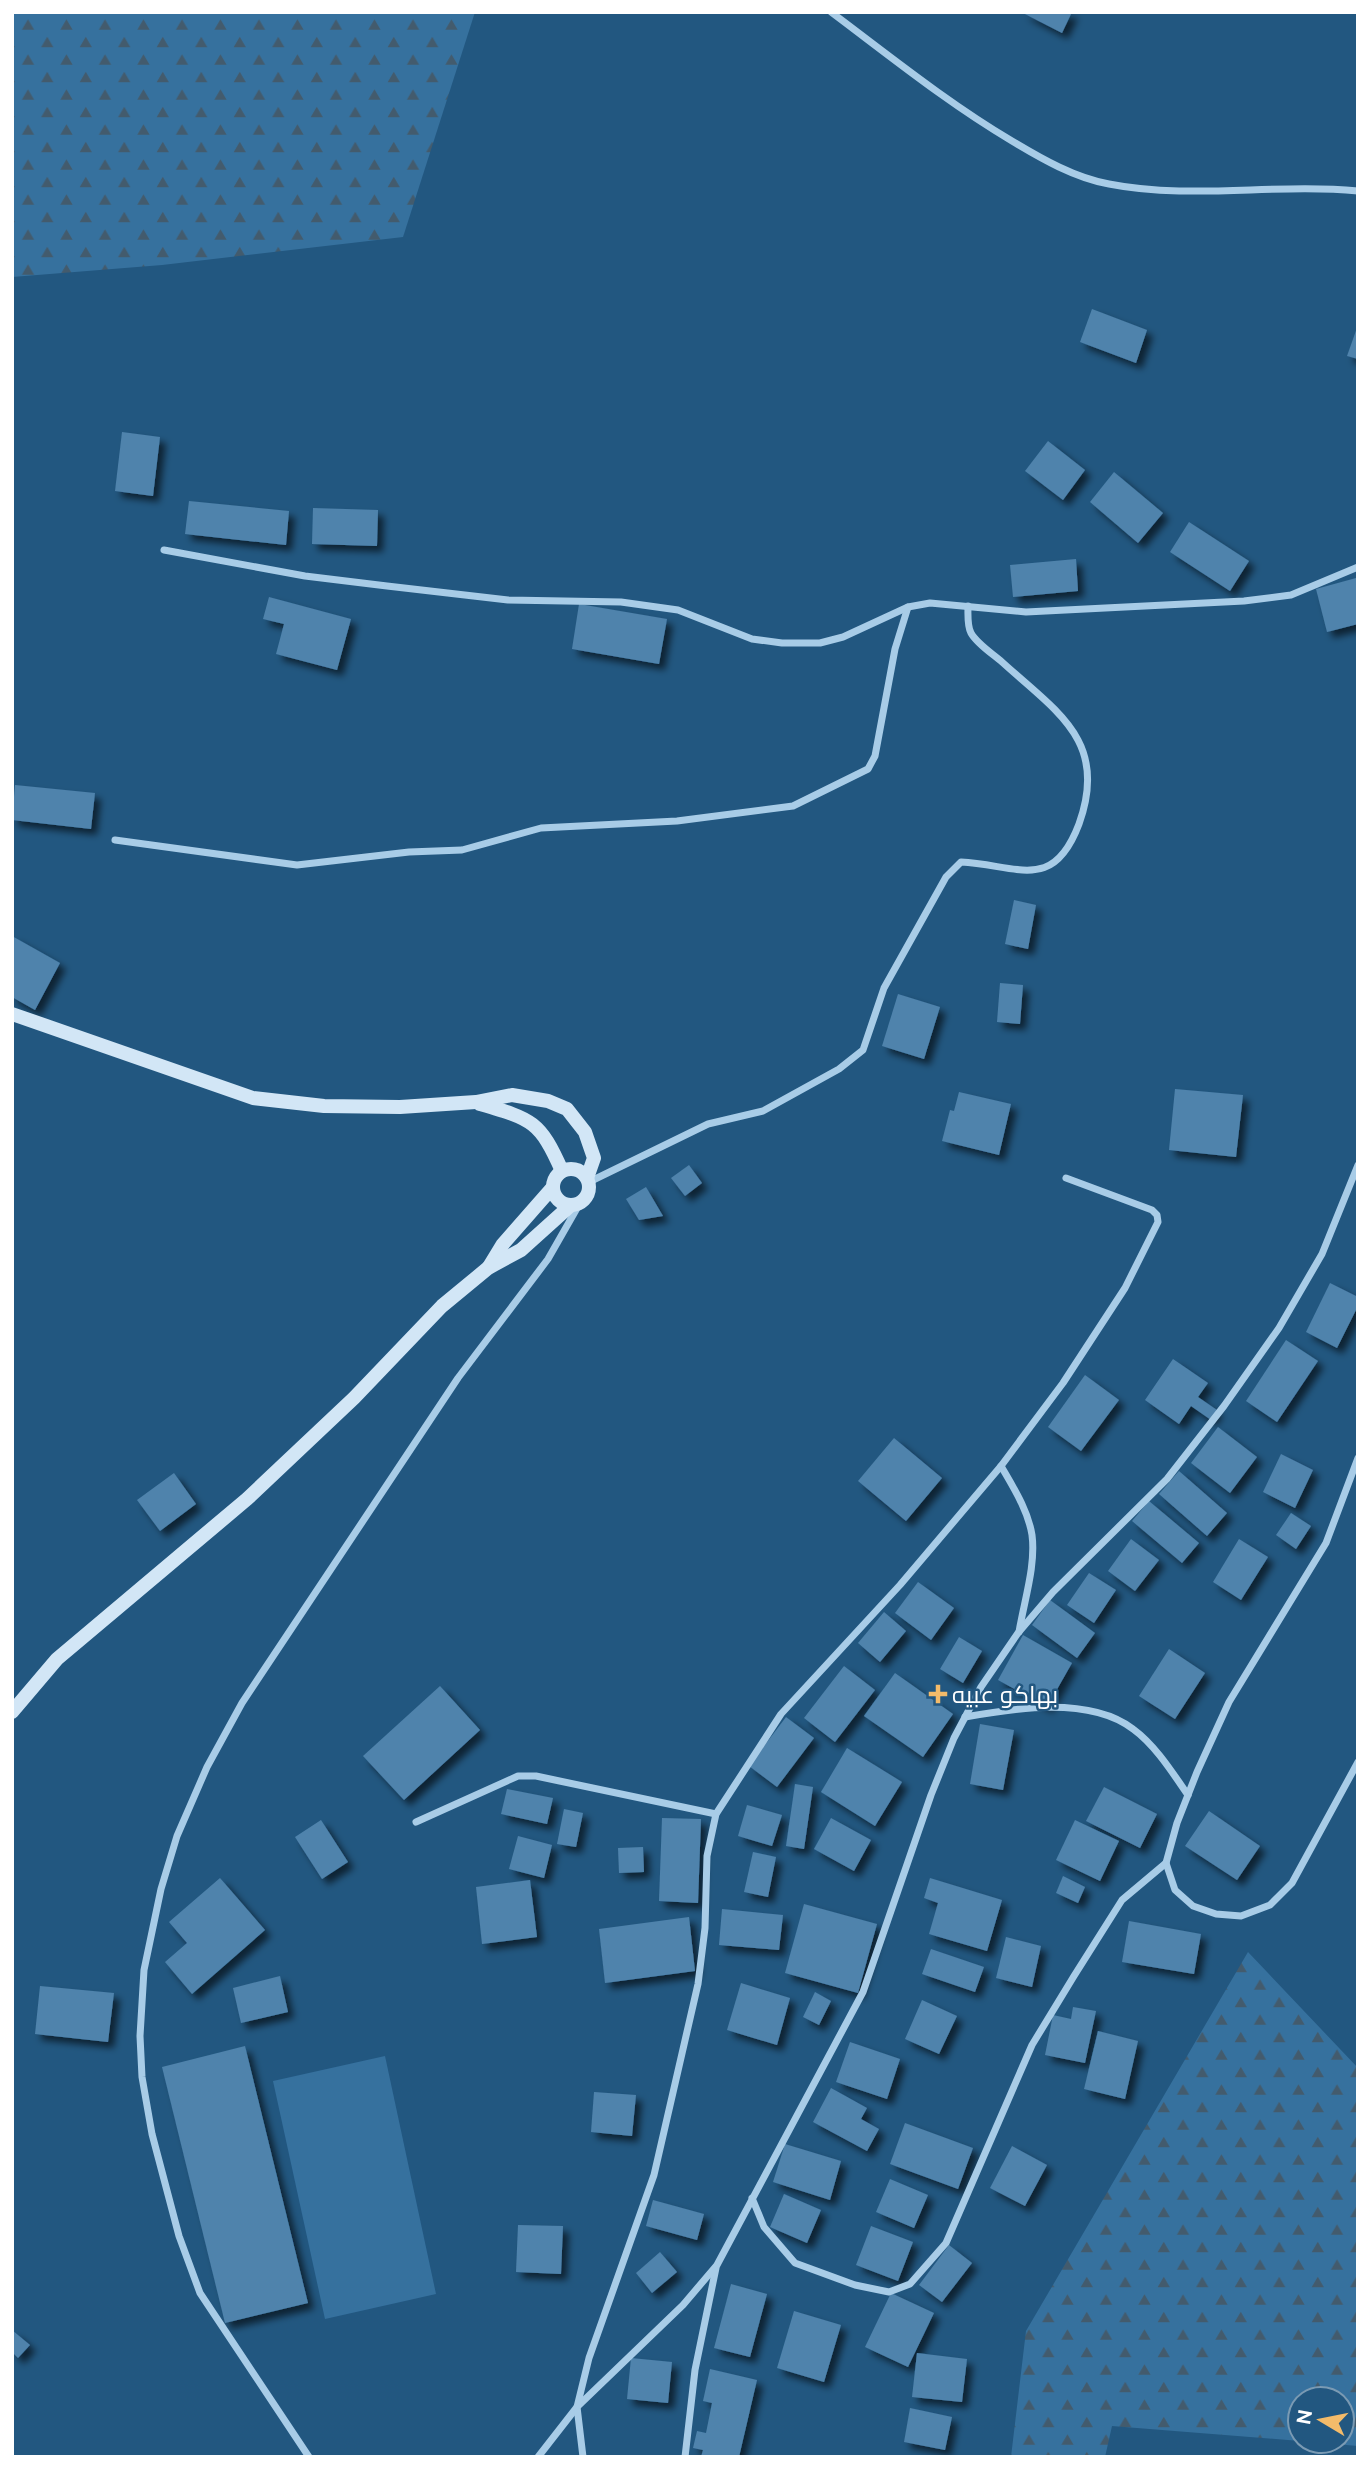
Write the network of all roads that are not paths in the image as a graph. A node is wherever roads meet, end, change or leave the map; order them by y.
1 (831, 12) edge
2 (1358, 191) edge
3 (164, 551) dead end
4 (1358, 567) edge
5 (968, 606) junction
6 (908, 607) junction
7 (116, 840) dead end
8 (12, 1014) edge
9 (476, 1102) junction
10 (1358, 1165) edge
11 (562, 1171) junction
12 (1066, 1178) dead end
13 (588, 1180) junction
14 (553, 1186) junction
15 (575, 1204) junction
16 (488, 1268) junction
17 (1358, 1458) edge
18 (1001, 1465) junction
19 (1018, 1633) junction
20 (12, 1712) edge
21 (965, 1717) junction
22 (1358, 1762) edge
23 (1188, 1795) junction
24 (716, 1814) junction
25 (416, 1822) dead end
26 (1166, 1863) junction
27 (752, 2198) junction
28 (717, 2264) junction
29 (577, 2407) junction
30 (309, 2457) edge
31 (538, 2457) edge
32 (583, 2457) edge
33 (685, 2457) edge

1 - 2 street
3 - 6 street
4 - 5 street
5 - 6 street
5 - 13 street
6 - 7 street
8 - 9 main road
9 - 11 main road
9 - 13 main road
10 - 19 street
11 - 13 main road
11 - 14 main road
12 - 18 street
13 - 15 main road
14 - 15 main road
14 - 16 main road
15 - 16 main road
15 - 30 street
16 - 20 main road
17 - 23 street
18 - 19 street
18 - 24 street
19 - 21 street
21 - 23 street
21 - 27 street
22 - 26 street
23 - 26 street
24 - 25 street
24 - 29 street
26 - 27 street
27 - 28 street
28 - 29 street
28 - 33 street
29 - 31 street
29 - 32 street

